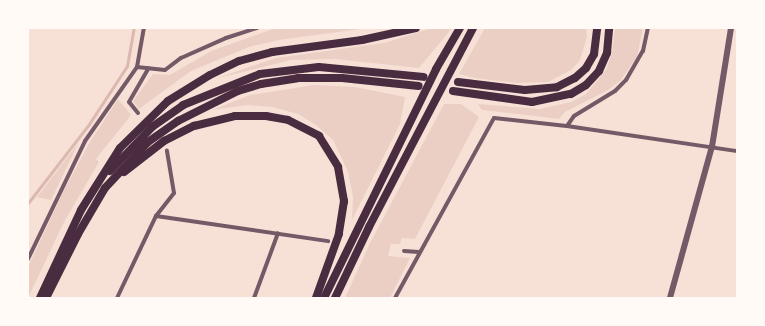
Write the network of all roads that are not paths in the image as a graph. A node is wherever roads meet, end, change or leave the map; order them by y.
1 (144, 28) edge
2 (257, 28) edge
3 (416, 28) edge
4 (460, 28) edge
5 (473, 28) edge
6 (597, 28) edge
7 (609, 28) edge
8 (648, 28) edge
9 (731, 28) edge
10 (137, 67) junction
11 (149, 68) junction
12 (426, 81) junction
13 (458, 82) dead end
14 (419, 86) dead end
15 (454, 92) dead end
16 (138, 113) dead end
17 (567, 126) junction
18 (712, 147) junction
19 (167, 151) dead end
20 (737, 151) edge
21 (105, 188) junction
22 (92, 191) junction
23 (156, 216) junction
24 (278, 233) junction
25 (328, 241) dead end
26 (404, 251) dead end
27 (419, 252) junction
28 (28, 259) edge
29 (40, 298) edge
30 (46, 298) edge
31 (117, 298) edge
32 (254, 298) edge
33 (316, 298) edge
34 (324, 298) edge
35 (335, 298) edge
36 (395, 298) edge
37 (670, 298) edge

1 - 10 street
2 - 11 street
3 - 22 highway
4 - 12 highway
5 - 35 highway
6 - 13 highway
7 - 15 highway
8 - 17 street
9 - 18 street
10 - 11 street
10 - 28 street
11 - 16 street
12 - 22 highway
12 - 34 highway
14 - 21 highway
17 - 18 street
17 - 27 street
18 - 20 street
18 - 37 street
19 - 23 street
21 - 30 highway
21 - 33 highway
22 - 29 highway
23 - 24 street
23 - 31 street
24 - 25 street
24 - 32 street
26 - 27 street
27 - 36 street

